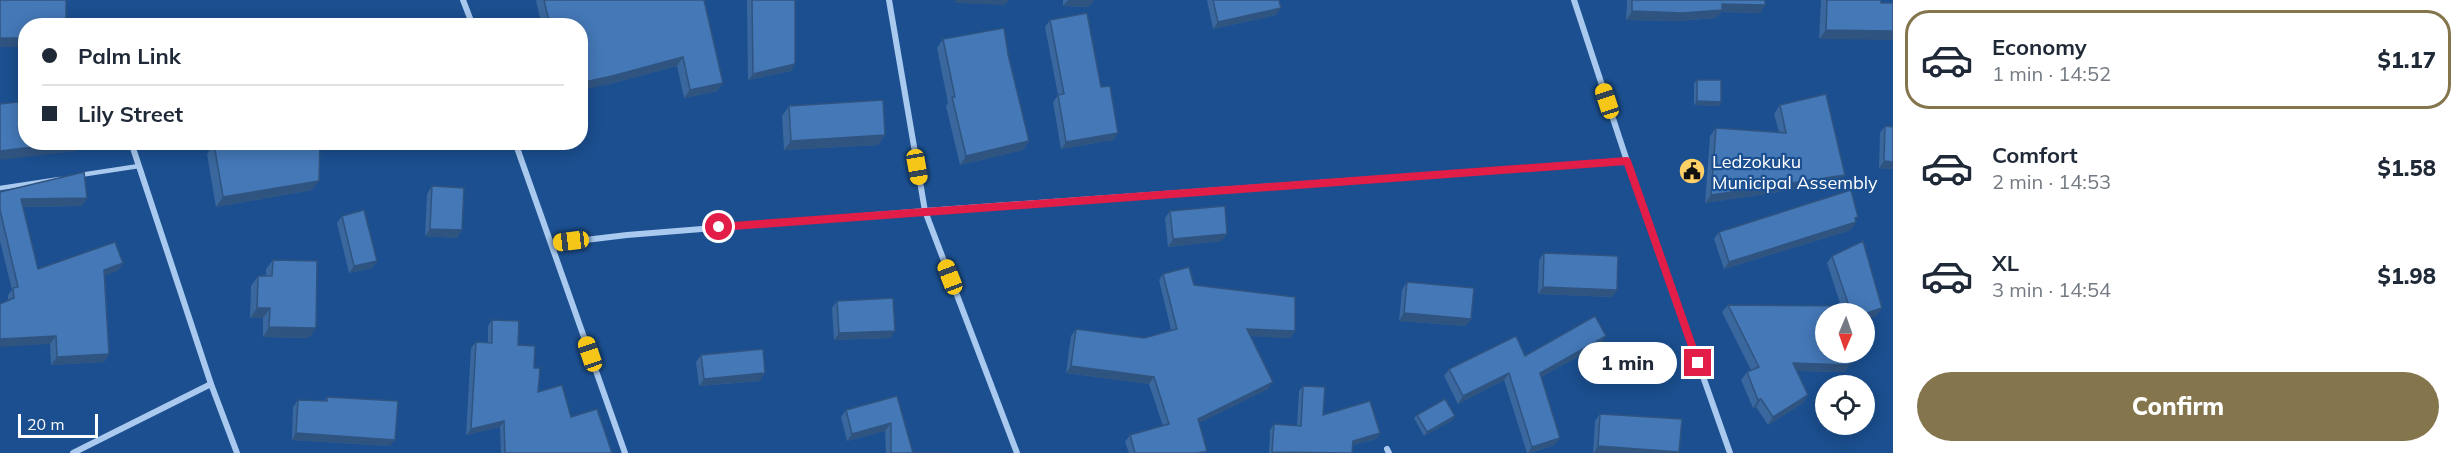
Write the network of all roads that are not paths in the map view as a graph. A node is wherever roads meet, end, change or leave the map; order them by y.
1 (463, 0) edge
2 (889, 0) edge
3 (1574, 0) edge
4 (470, 18) edge
5 (134, 150) edge
6 (518, 150) edge
7 (1627, 161) junction
8 (140, 166) junction
9 (0, 188) edge
10 (925, 211) junction
11 (552, 244) junction
12 (211, 384) junction
13 (72, 453) edge
14 (237, 453) edge
15 (625, 453) edge
16 (1017, 453) edge
17 (1730, 453) edge

1 - 4 street
2 - 10 street
3 - 7 street
5 - 8 street
6 - 11 street
7 - 10 street
7 - 17 street
8 - 9 lane
8 - 12 street
10 - 11 street
10 - 16 street
11 - 15 street
12 - 13 street
12 - 14 street

